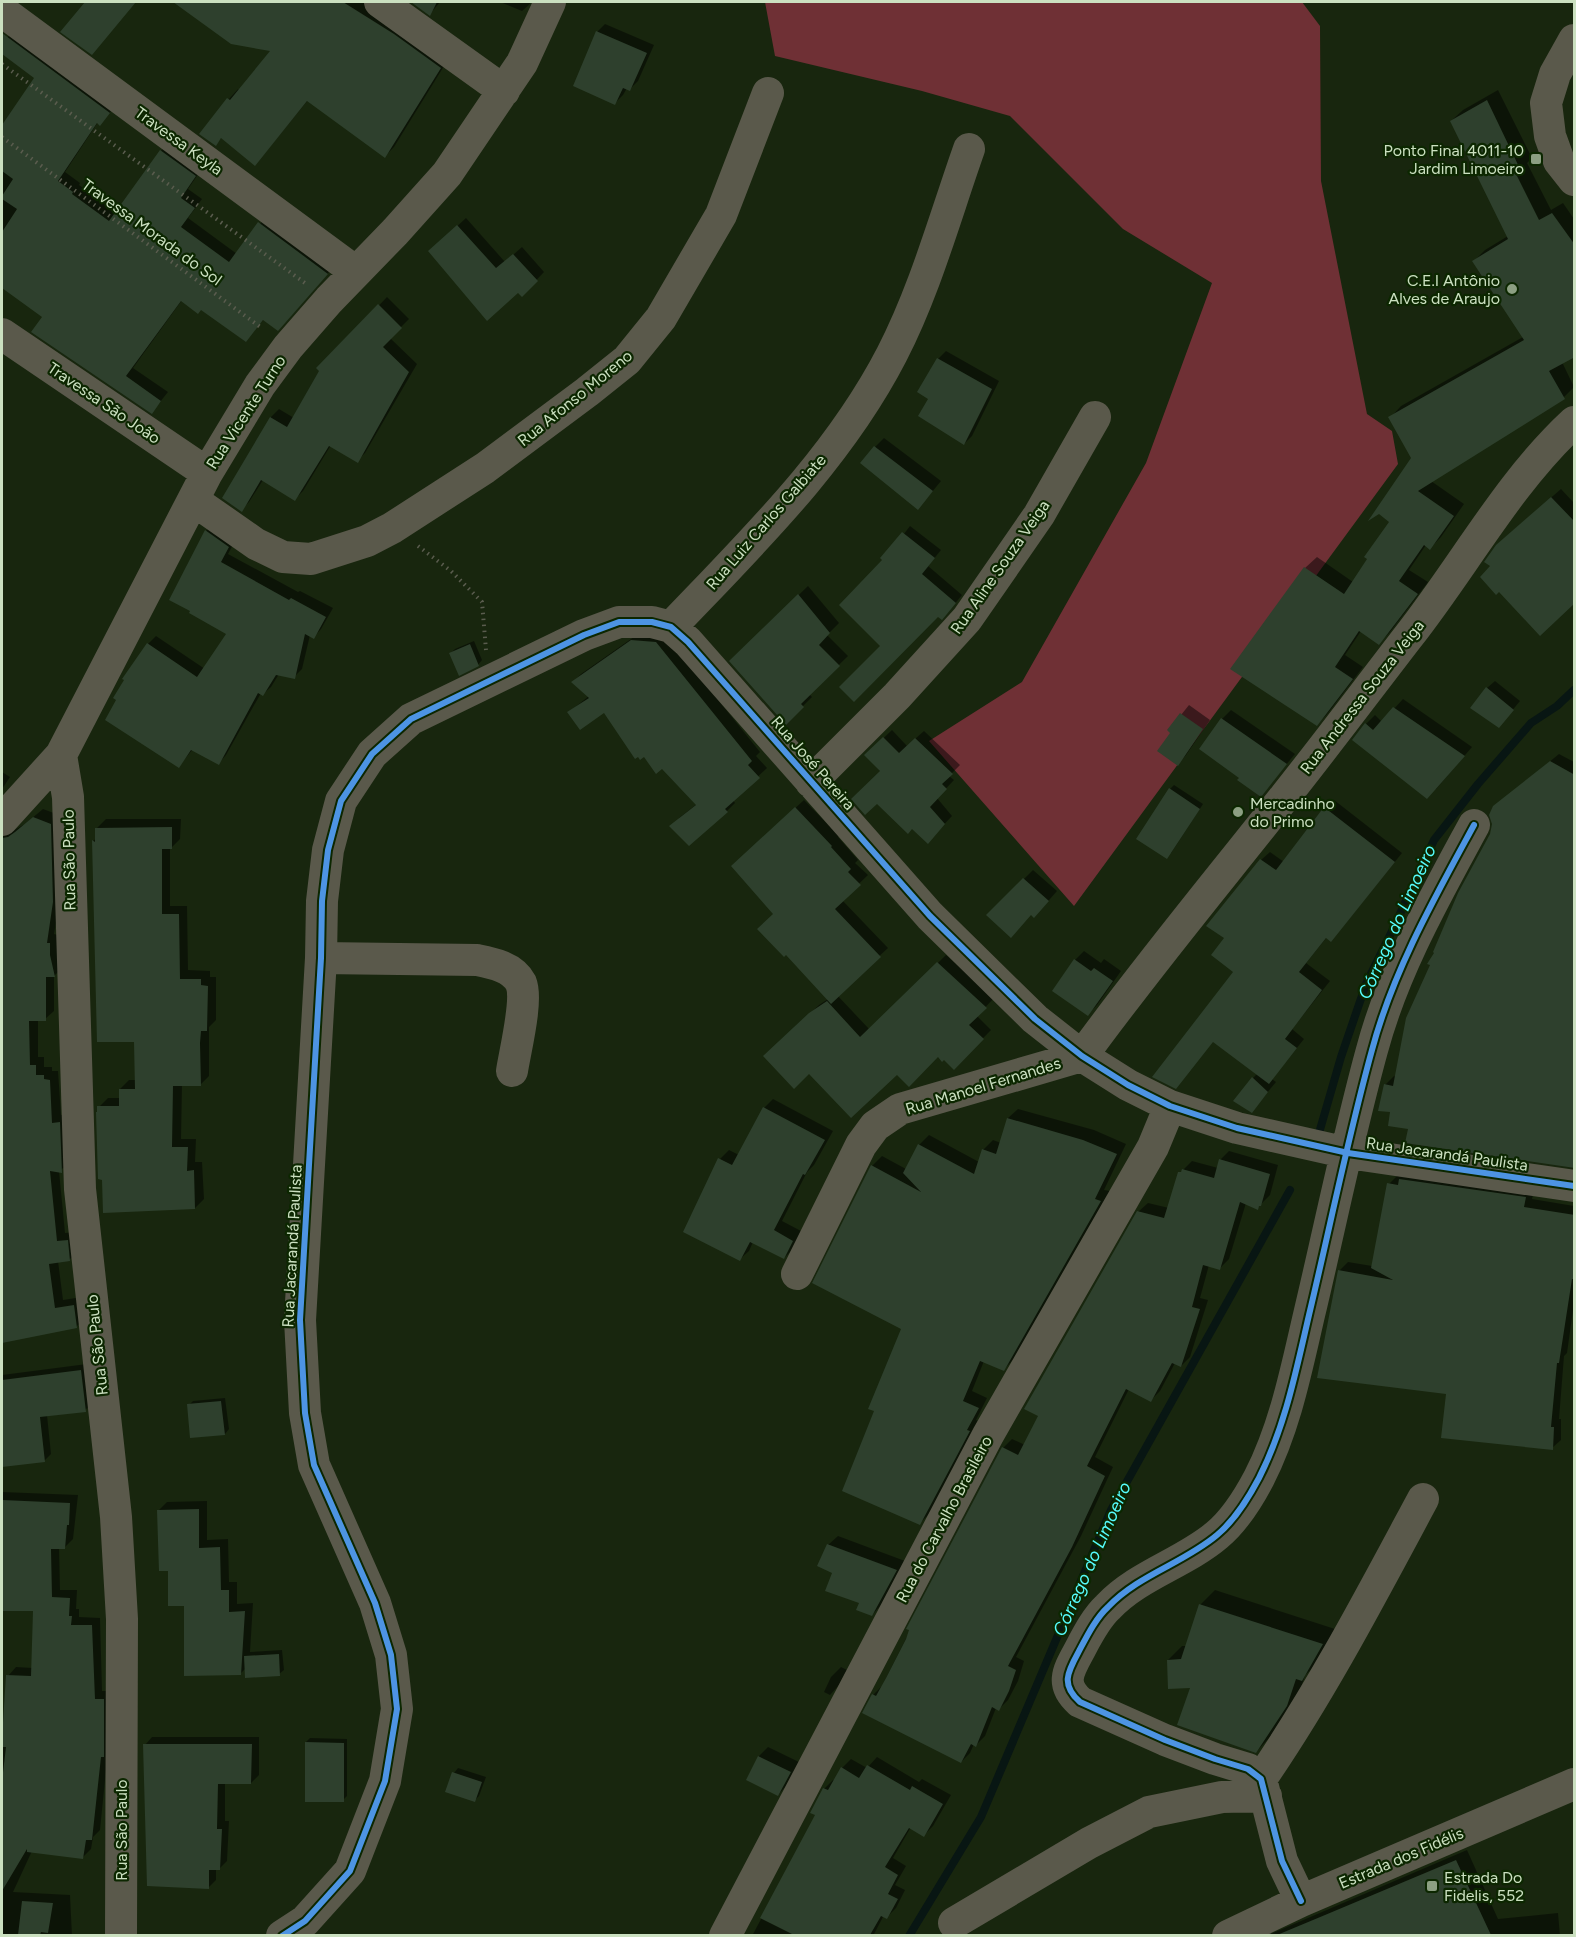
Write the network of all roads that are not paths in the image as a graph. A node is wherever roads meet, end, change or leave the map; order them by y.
1 (380, 2) edge
2 (550, 2) edge
3 (2, 11) edge
4 (1575, 40) edge
5 (504, 91) junction
6 (768, 93) dead end
7 (969, 149) dead end
8 (1575, 180) edge
9 (356, 272) junction
10 (2, 334) edge
11 (1095, 417) dead end
12 (1575, 422) edge
13 (200, 486) junction
14 (671, 627) junction
15 (61, 755) junction
16 (811, 782) junction
17 (2, 820) edge
18 (1473, 825) dead end
19 (321, 958) junction
20 (1082, 1056) junction
21 (512, 1071) dead end
22 (1170, 1106) junction
23 (1337, 1151) junction
24 (1575, 1186) edge
25 (797, 1274) dead end
26 (1423, 1499) dead end
27 (1575, 1784) edge
28 (1264, 1788) junction
29 (1301, 1901) junction
30 (954, 1923) dead end
31 (121, 1935) edge
32 (282, 1935) edge
33 (725, 1935) edge
34 (1228, 1935) edge

1 - 5 street
2 - 5 street, Rua Vicente Turno
3 - 9 street, Travessa Keyla
4 - 8 street
5 - 9 street, Rua Vicente Turno
6 - 13 street, Rua Afonso Moreno
7 - 14 street, Rua Luiz Carlos Galbiate
9 - 13 street, Rua Vicente Turno
10 - 13 street, Travessa São João
11 - 16 street, Rua Aline Souza Veiga
12 - 20 street, Rua Andressa Souza Veiga
13 - 15 street, Rua Vicente Turno
14 - 16 street, Rua José Pereira
14 - 19 street, Rua Jacarandá Paulista
15 - 17 street, Rua Vicente Turno
15 - 31 street, Rua São Paulo
16 - 20 street, Rua José Pereira
18 - 23 street
19 - 21 street
19 - 32 street, Rua Jacarandá Paulista
20 - 22 street, Rua Jacarandá Paulista
20 - 25 street, Rua Manoel Fernandes
22 - 23 street, Rua Jacarandá Paulista
22 - 33 street, Rua do Carvalho Brasileiro
23 - 24 street, Rua Jacarandá Paulista
23 - 28 street
26 - 28 street
27 - 29 street, Estrada dos Fidélis
28 - 29 street
28 - 30 street
29 - 34 street, Estrada dos Fidélis

